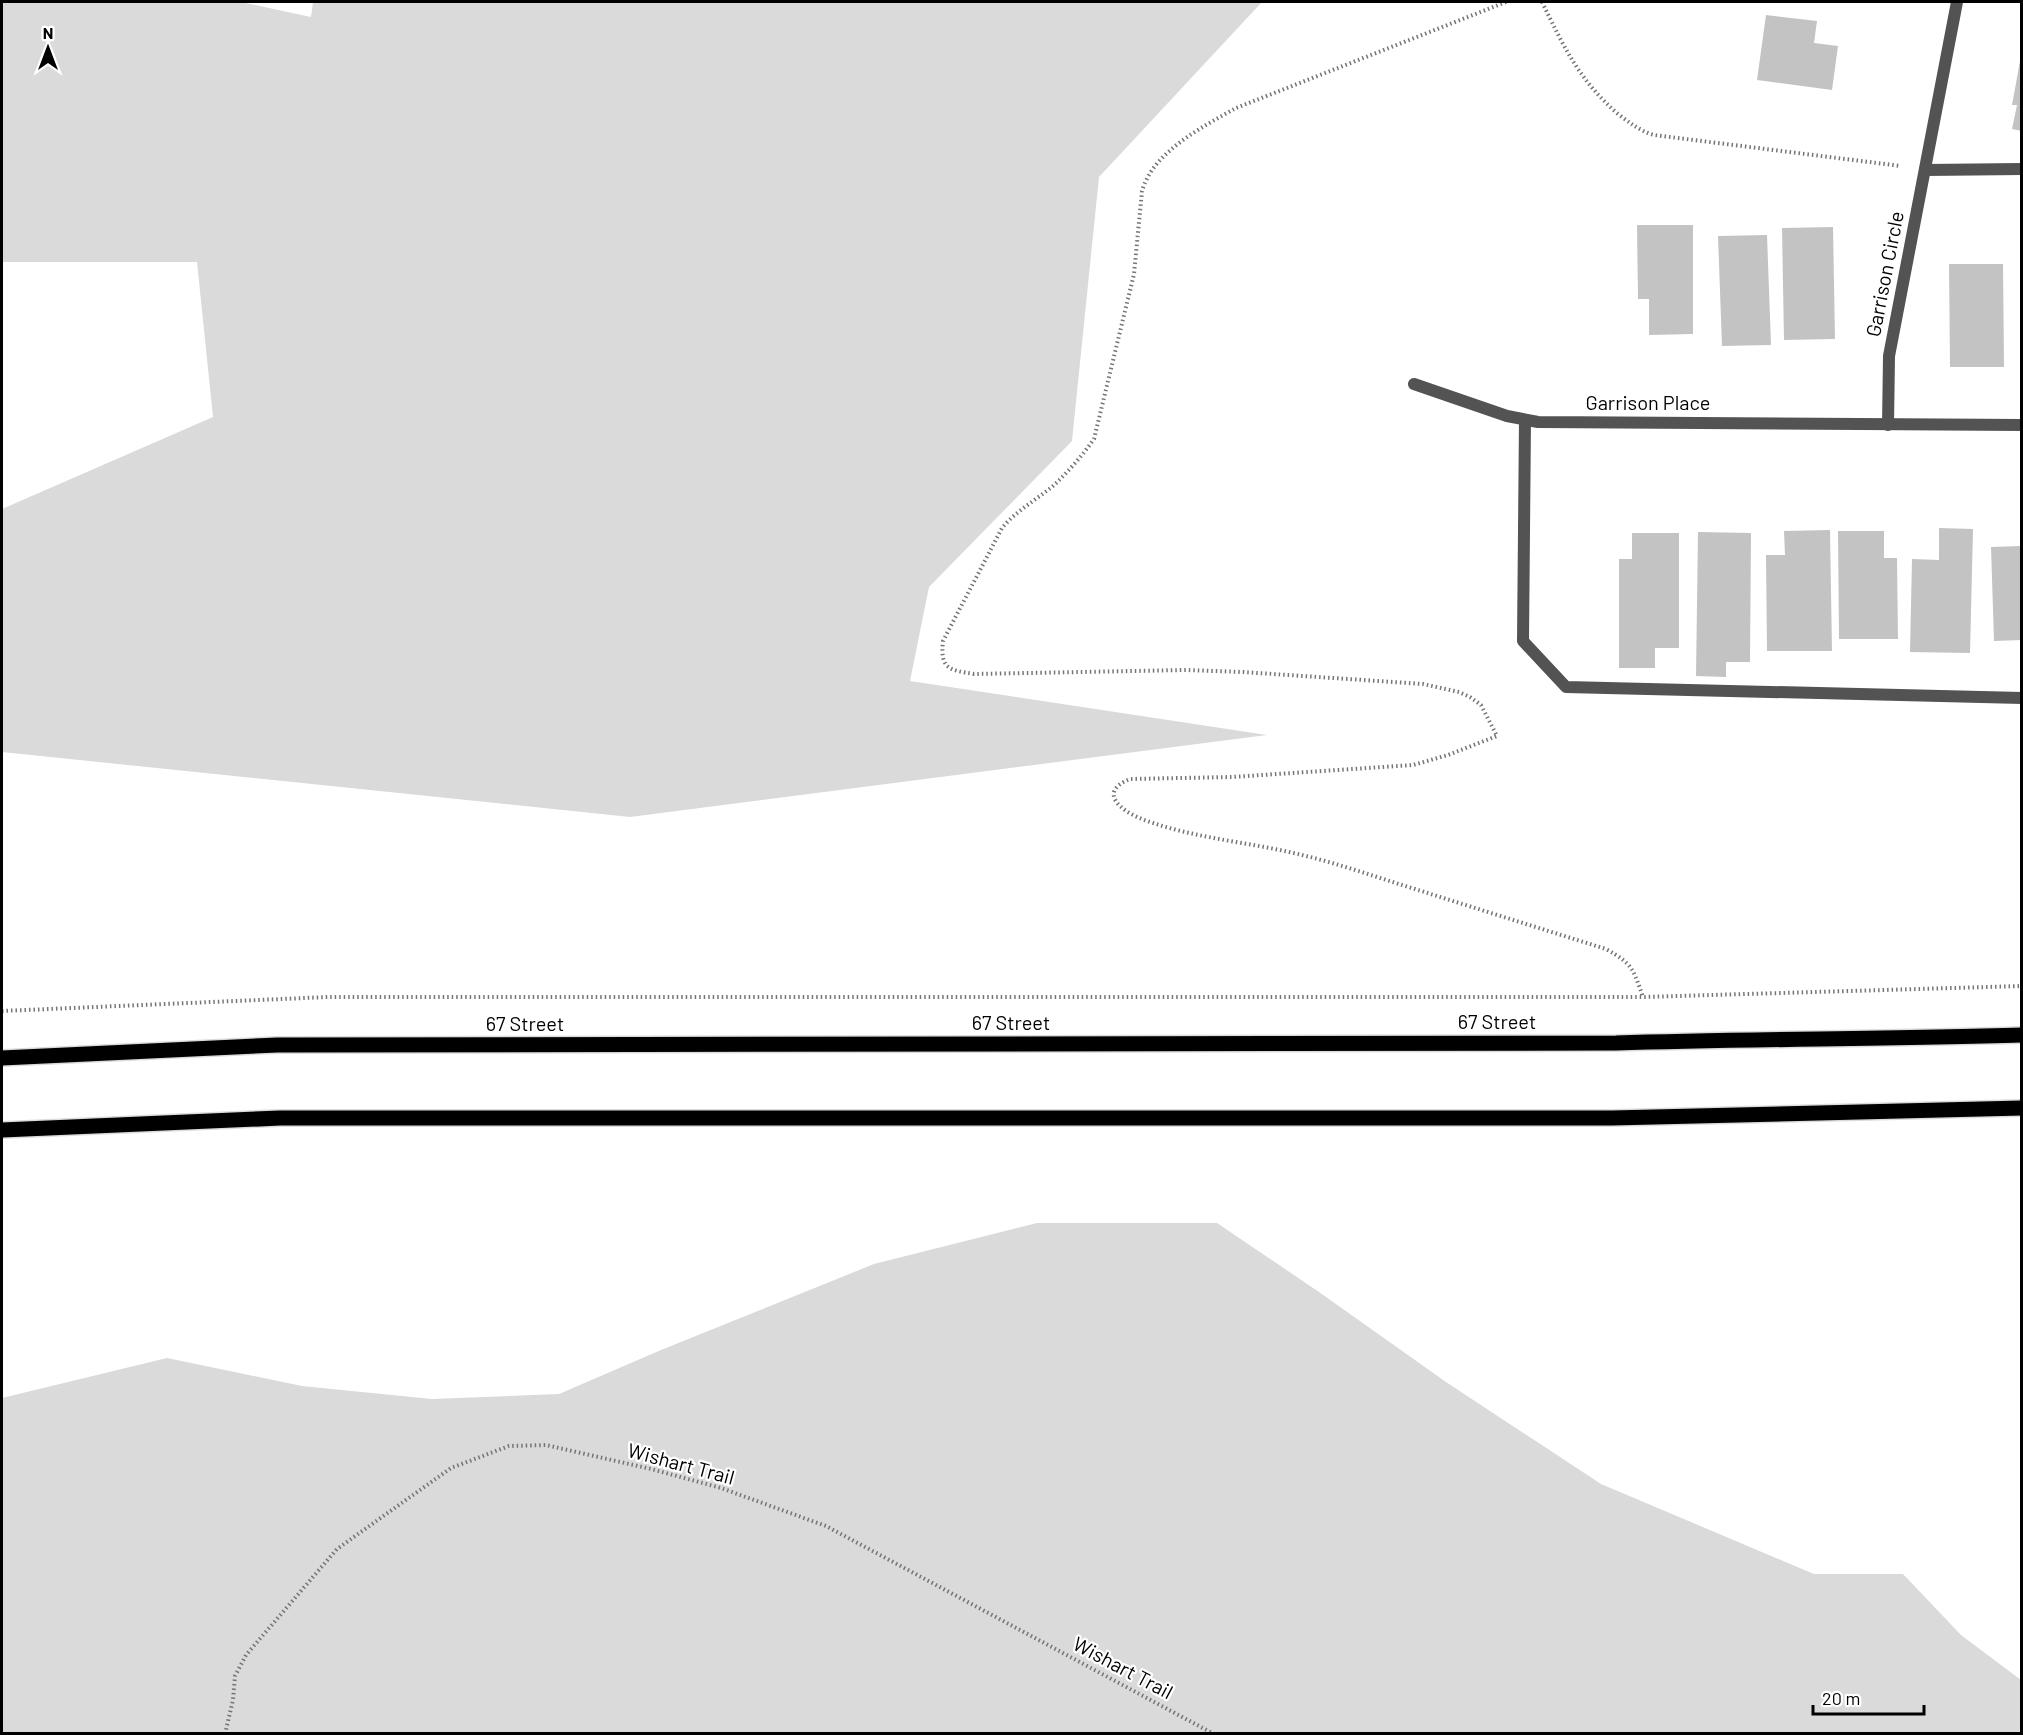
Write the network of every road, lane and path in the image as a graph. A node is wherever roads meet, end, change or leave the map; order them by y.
1 (1506, 2) edge
2 (1542, 2) edge
3 (1958, 2) edge
4 (1925, 170) junction
5 (2022, 170) edge
6 (1414, 384) dead end
7 (1525, 420) junction
8 (1888, 424) junction
9 (2022, 425) edge
10 (2022, 698) edge
11 (2022, 986) edge
12 (1642, 997) junction
13 (2, 1011) edge
14 (2022, 1035) edge
15 (2, 1058) edge
16 (2022, 1108) edge
17 (2, 1130) edge
18 (2022, 1363) edge
19 (2022, 1395) edge
20 (225, 1734) edge
21 (1214, 1734) edge

1 - 12 path
2 - 4 path
3 - 4 street, Garrison Circle
4 - 5 street
4 - 8 street, Garrison Circle
6 - 7 street, Garrison Place
7 - 8 street, Garrison Place
7 - 10 street
8 - 9 street
11 - 12 path
12 - 13 path
14 - 15 main road, 67 Street
16 - 17 main road
18 - 19 path
20 - 21 path, Wishart Trail

